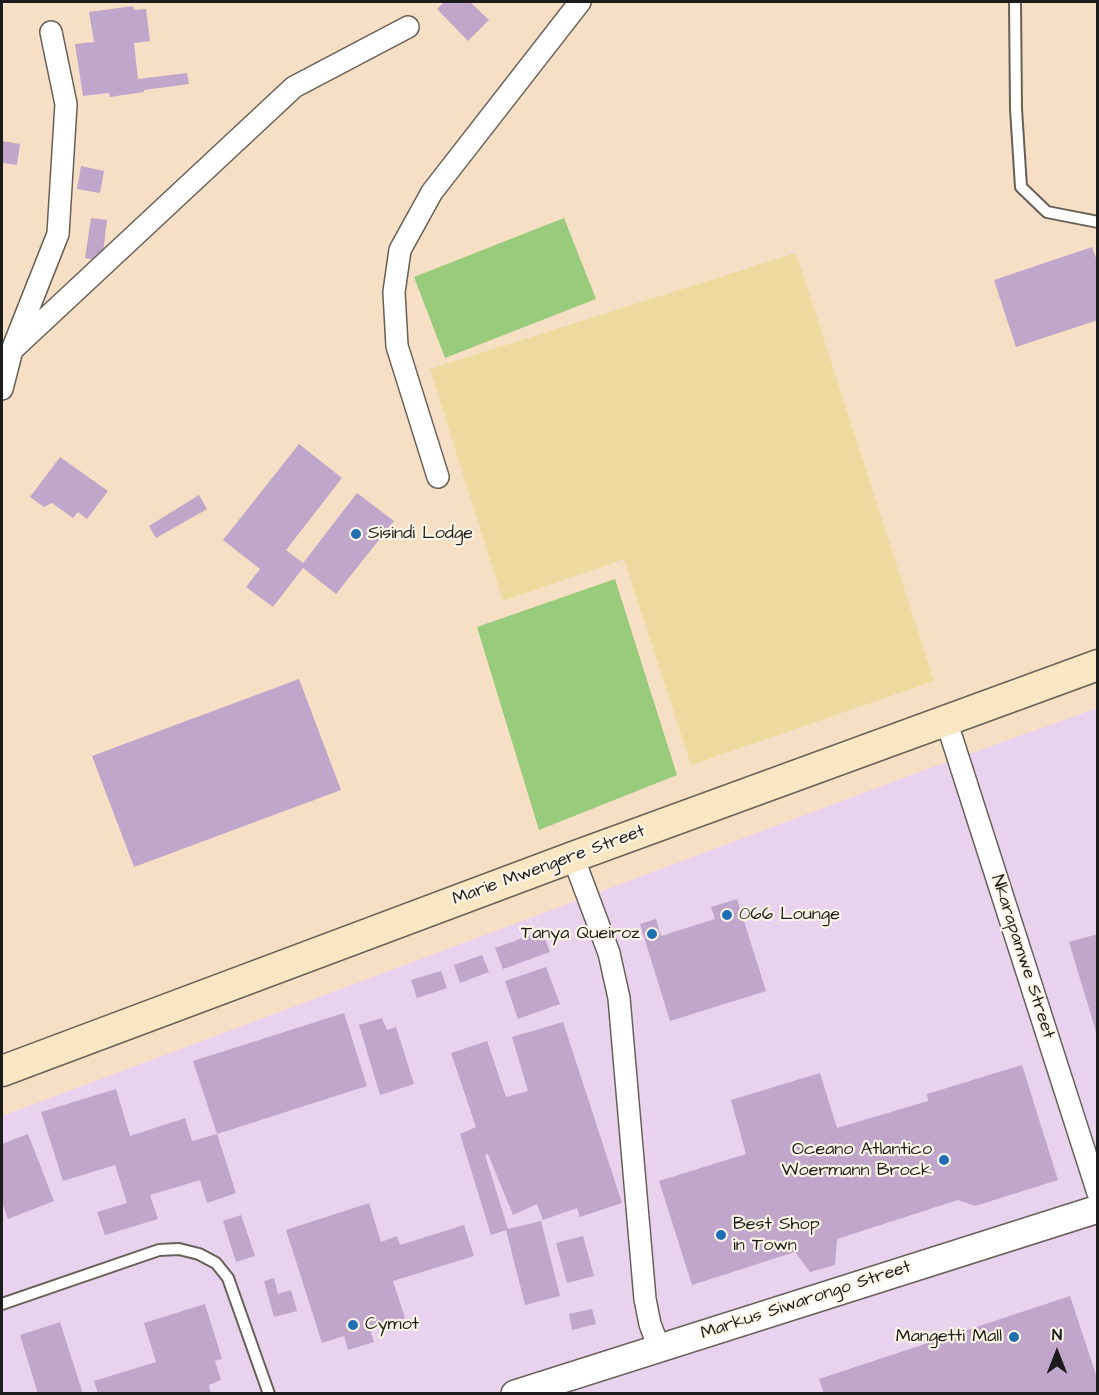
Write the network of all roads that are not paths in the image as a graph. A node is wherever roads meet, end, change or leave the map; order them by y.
1 (580, 2) edge
2 (1015, 2) edge
3 (408, 27) dead end
4 (51, 32) dead end
5 (1098, 222) edge
6 (12, 350) junction
7 (2, 389) edge
8 (438, 477) dead end
9 (1098, 665) edge
10 (946, 720) junction
11 (573, 857) junction
12 (2, 1071) edge
13 (1098, 1193) edge
14 (1098, 1209) edge
15 (2, 1304) edge
16 (659, 1348) junction
17 (269, 1394) edge
18 (515, 1394) edge

1 - 8 street
2 - 5 lane
3 - 6 street
4 - 6 street
6 - 7 street
9 - 10 main road, Marie Mwengere Street
10 - 11 main road, Marie Mwengere Street
10 - 13 street, Nkarapamwe Street
11 - 12 main road, Marie Mwengere Street
11 - 16 street
14 - 16 street, Markus Siwarongo Street
15 - 17 lane
16 - 18 street, Markus Siwarongo Street

